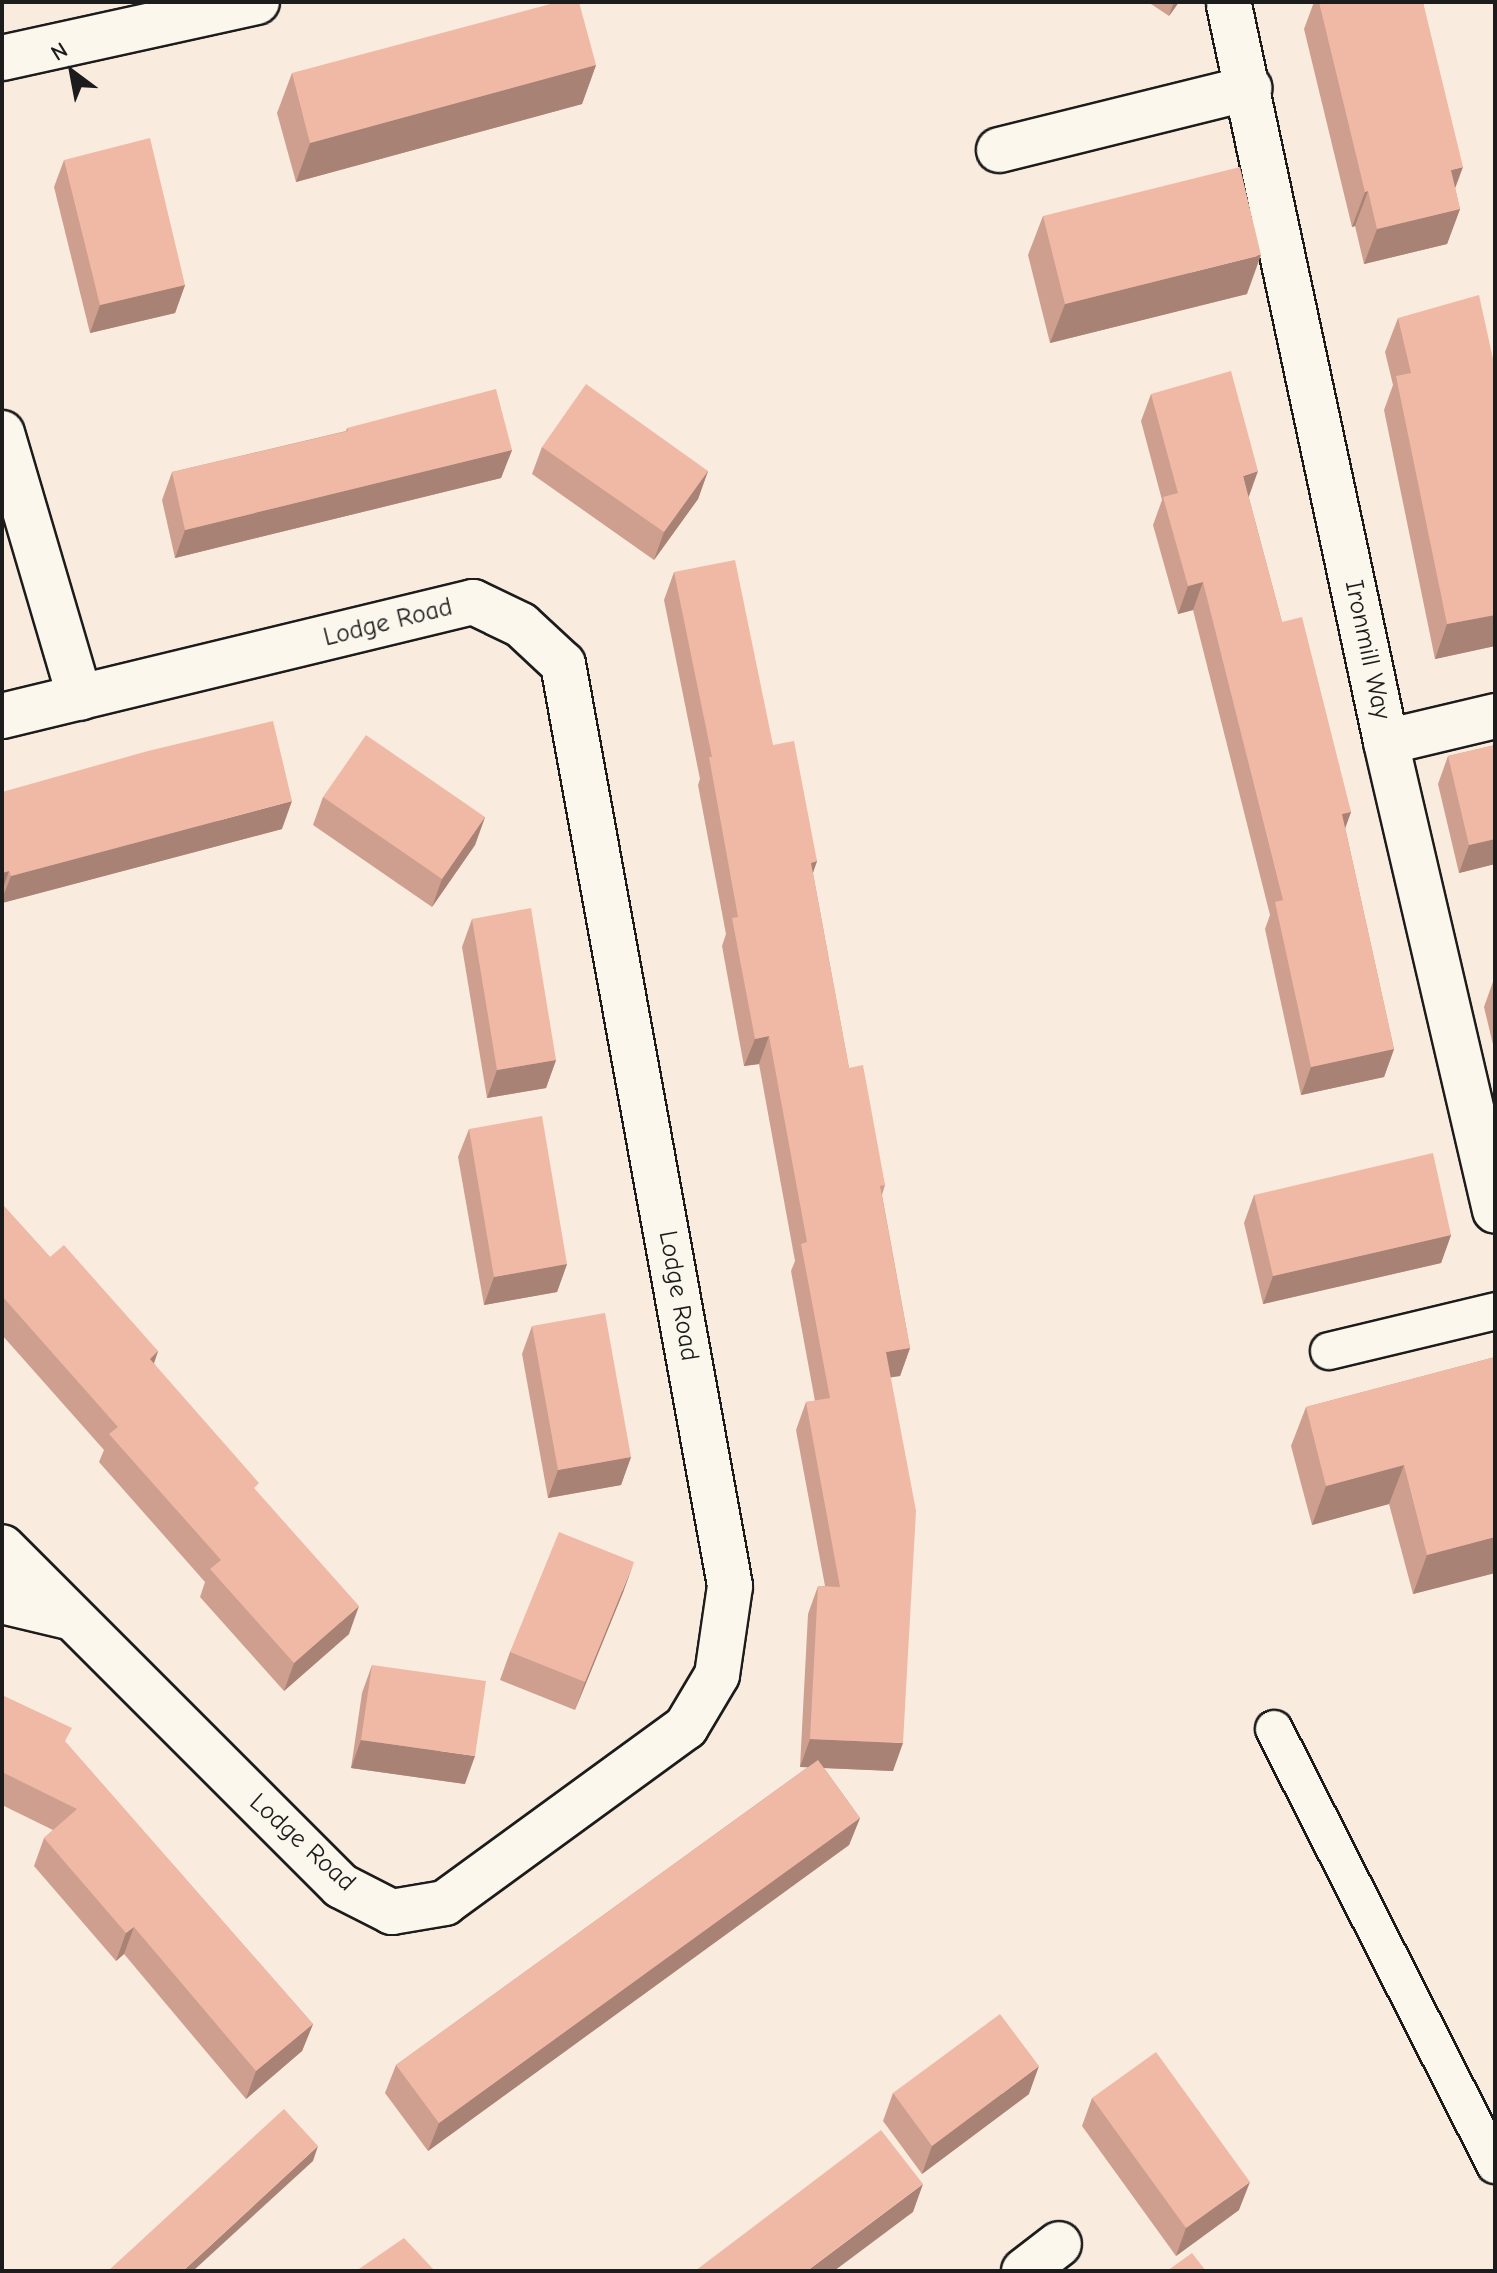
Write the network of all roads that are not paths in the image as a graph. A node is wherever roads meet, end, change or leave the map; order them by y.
1 (257, 2) edge
2 (1229, 5) dead end
3 (2, 58) edge
4 (1249, 88) junction
5 (999, 150) dead end
6 (2, 433) edge
7 (80, 698) junction
8 (2, 716) edge
9 (1495, 716) edge
10 (1386, 742) junction
11 (1495, 1210) edge
12 (1495, 1311) edge
13 (1329, 1351) dead end
14 (2, 1547) edge
15 (2, 1601) edge
16 (69, 1617) junction
17 (1274, 1729) dead end
18 (1495, 2165) edge
19 (1059, 2244) dead end
20 (1024, 2271) edge

1 - 3 street
2 - 4 street, Ironmill Way
4 - 5 street
4 - 10 street, Ironmill Way
6 - 7 street
7 - 8 street, Lodge Road
7 - 16 street, Lodge Road
9 - 10 street
10 - 11 street, Ironmill Way
12 - 13 lane
14 - 16 street, Lodge Road
15 - 16 street
17 - 18 lane
19 - 20 street

